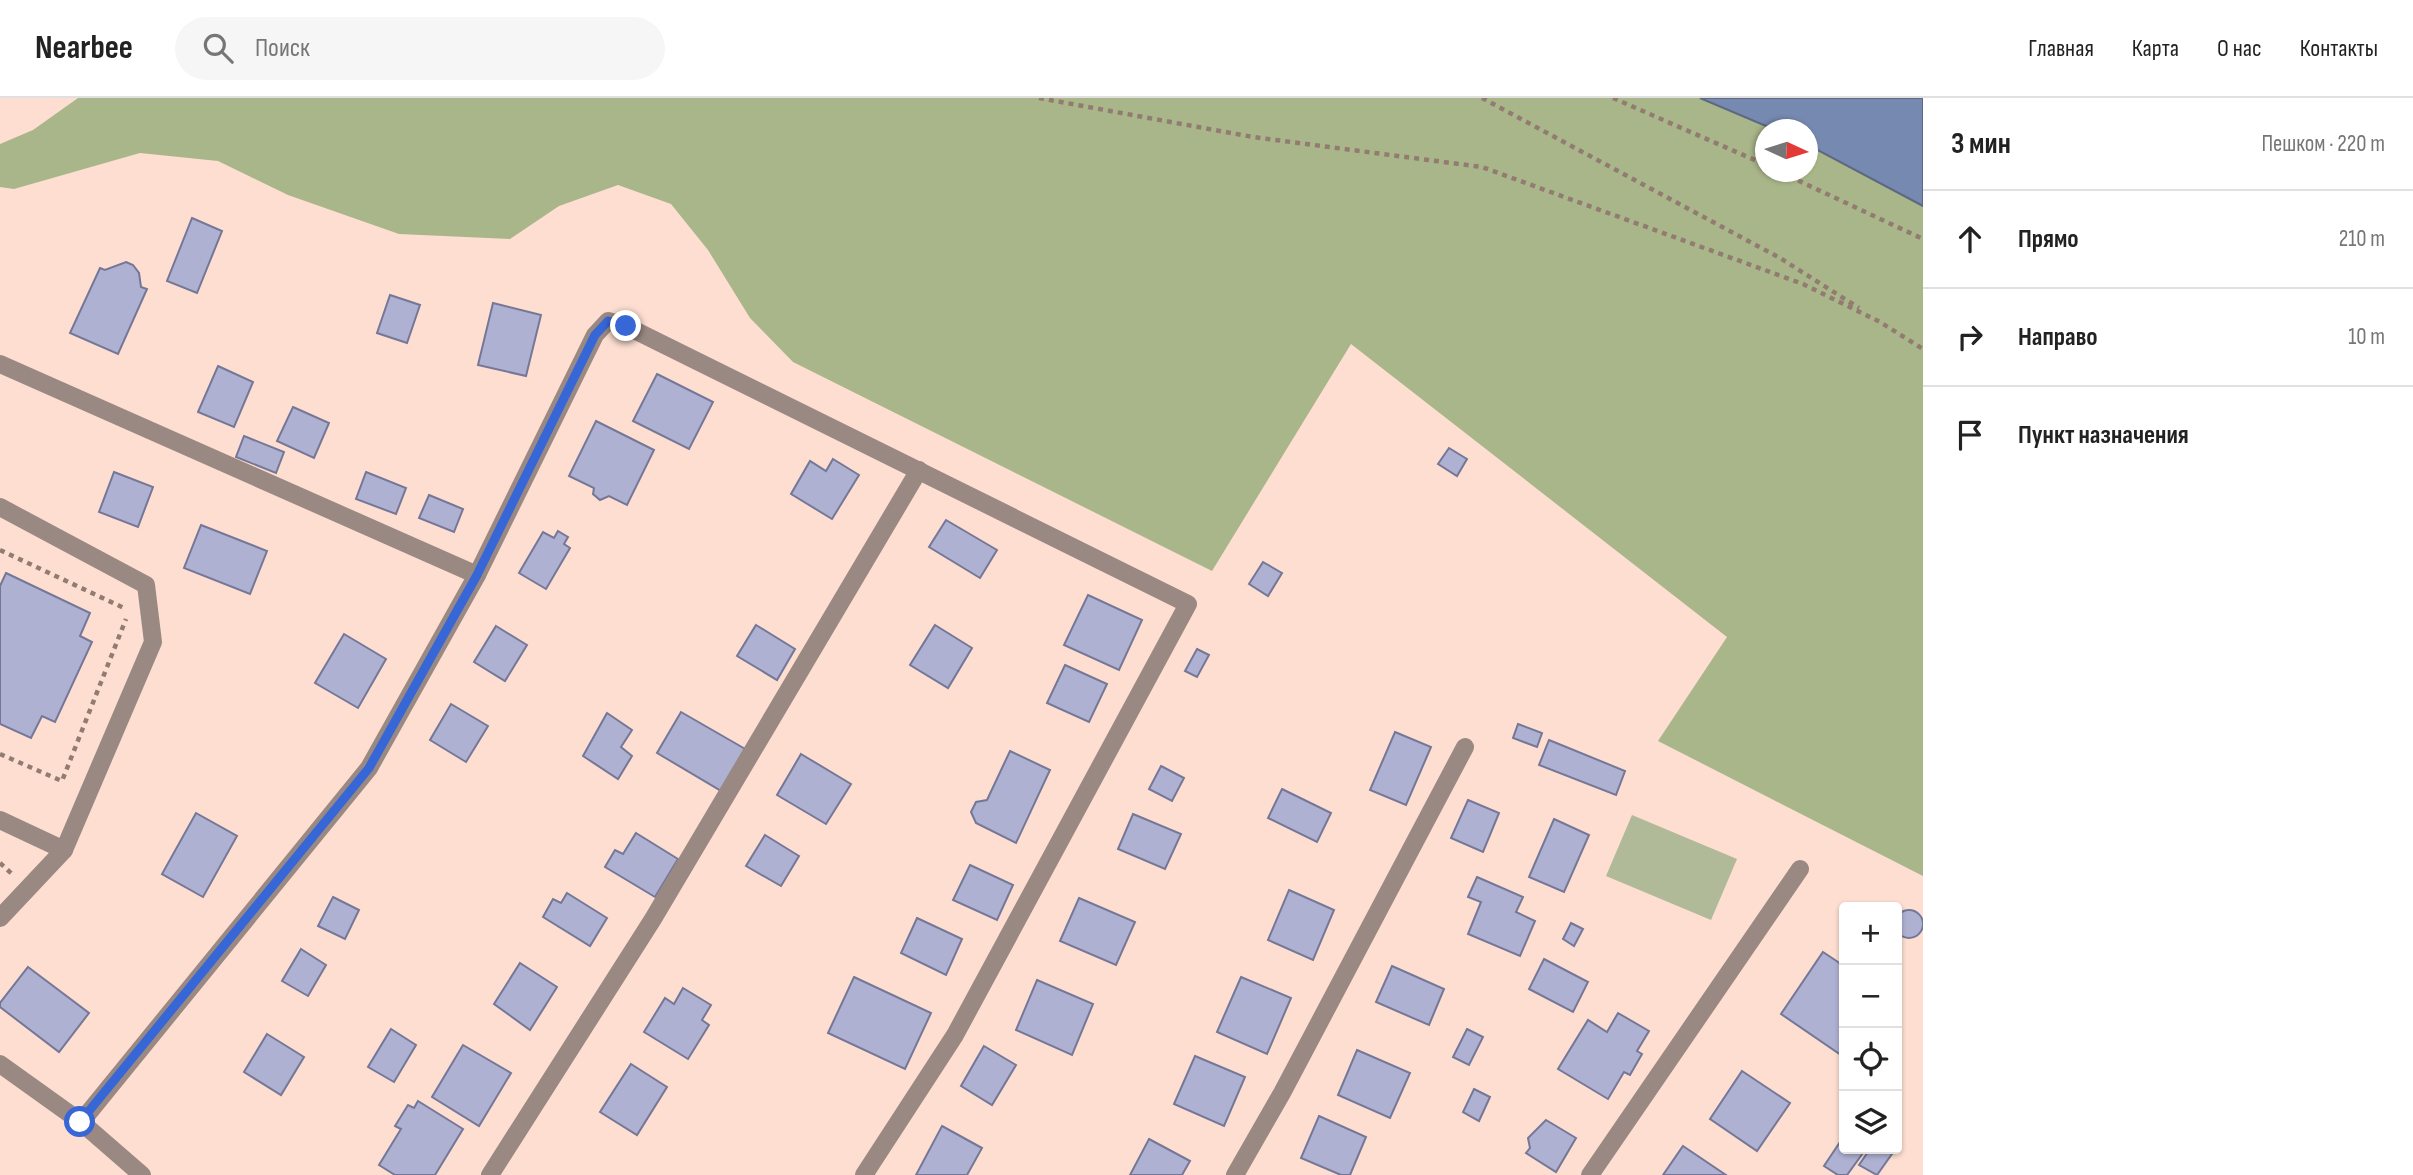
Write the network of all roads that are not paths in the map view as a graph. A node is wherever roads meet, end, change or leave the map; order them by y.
1 (0, 364) edge
2 (919, 470) junction
3 (0, 507) edge
4 (477, 575) junction
5 (1465, 747) dead end
6 (0, 820) edge
7 (64, 850) junction
8 (1800, 869) dead end
9 (0, 918) edge
10 (0, 1063) edge
11 (80, 1122) junction
12 (142, 1175) edge
13 (490, 1175) edge
14 (864, 1175) edge
15 (1235, 1175) edge
16 (1590, 1175) edge

1 - 4 street
2 - 4 street
2 - 13 street
2 - 14 street
3 - 7 street
4 - 11 street
5 - 15 street
6 - 7 street
7 - 9 street
8 - 16 street
10 - 11 street
11 - 12 street

